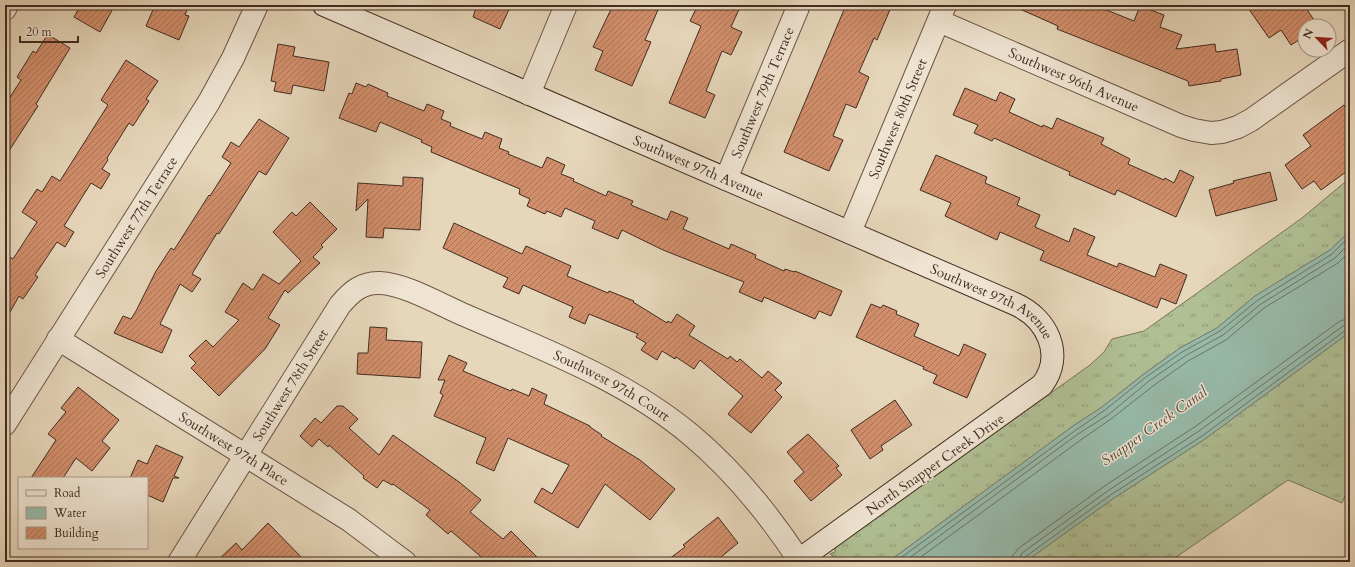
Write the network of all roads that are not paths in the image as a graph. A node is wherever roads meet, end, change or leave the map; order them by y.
1 (8, 5) edge
2 (257, 5) edge
3 (566, 5) edge
4 (799, 5) edge
5 (328, 6) edge
6 (5, 9) edge
7 (942, 13) edge
8 (1350, 50) edge
9 (529, 94) junction
10 (726, 179) junction
11 (850, 232) junction
12 (375, 283) joint
13 (58, 339) junction
14 (1052, 351) joint
15 (5, 424) edge
16 (246, 456) junction
17 (798, 561) edge
18 (179, 562) edge
19 (406, 562) edge

1 - 6 street
2 - 13 street, Southwest 77th Terrace
3 - 9 street
4 - 10 street, Southwest 79th Terrace
5 - 9 street, Southwest 97th Avenue
7 - 8 street, Southwest 96th Avenue
7 - 11 street, Southwest 80th Street
9 - 10 street, Southwest 97th Avenue
10 - 11 street, Southwest 97th Avenue
11 - 14 street, Southwest 97th Avenue
12 - 16 street, Southwest 78th Street
12 - 17 street, Southwest 97th Court
13 - 15 street, Southwest 77th Terrace
13 - 16 street, Southwest 97th Place
14 - 17 street, North Snapper Creek Drive
16 - 18 street, Southwest 78th Street
16 - 19 street, Southwest 97th Place

